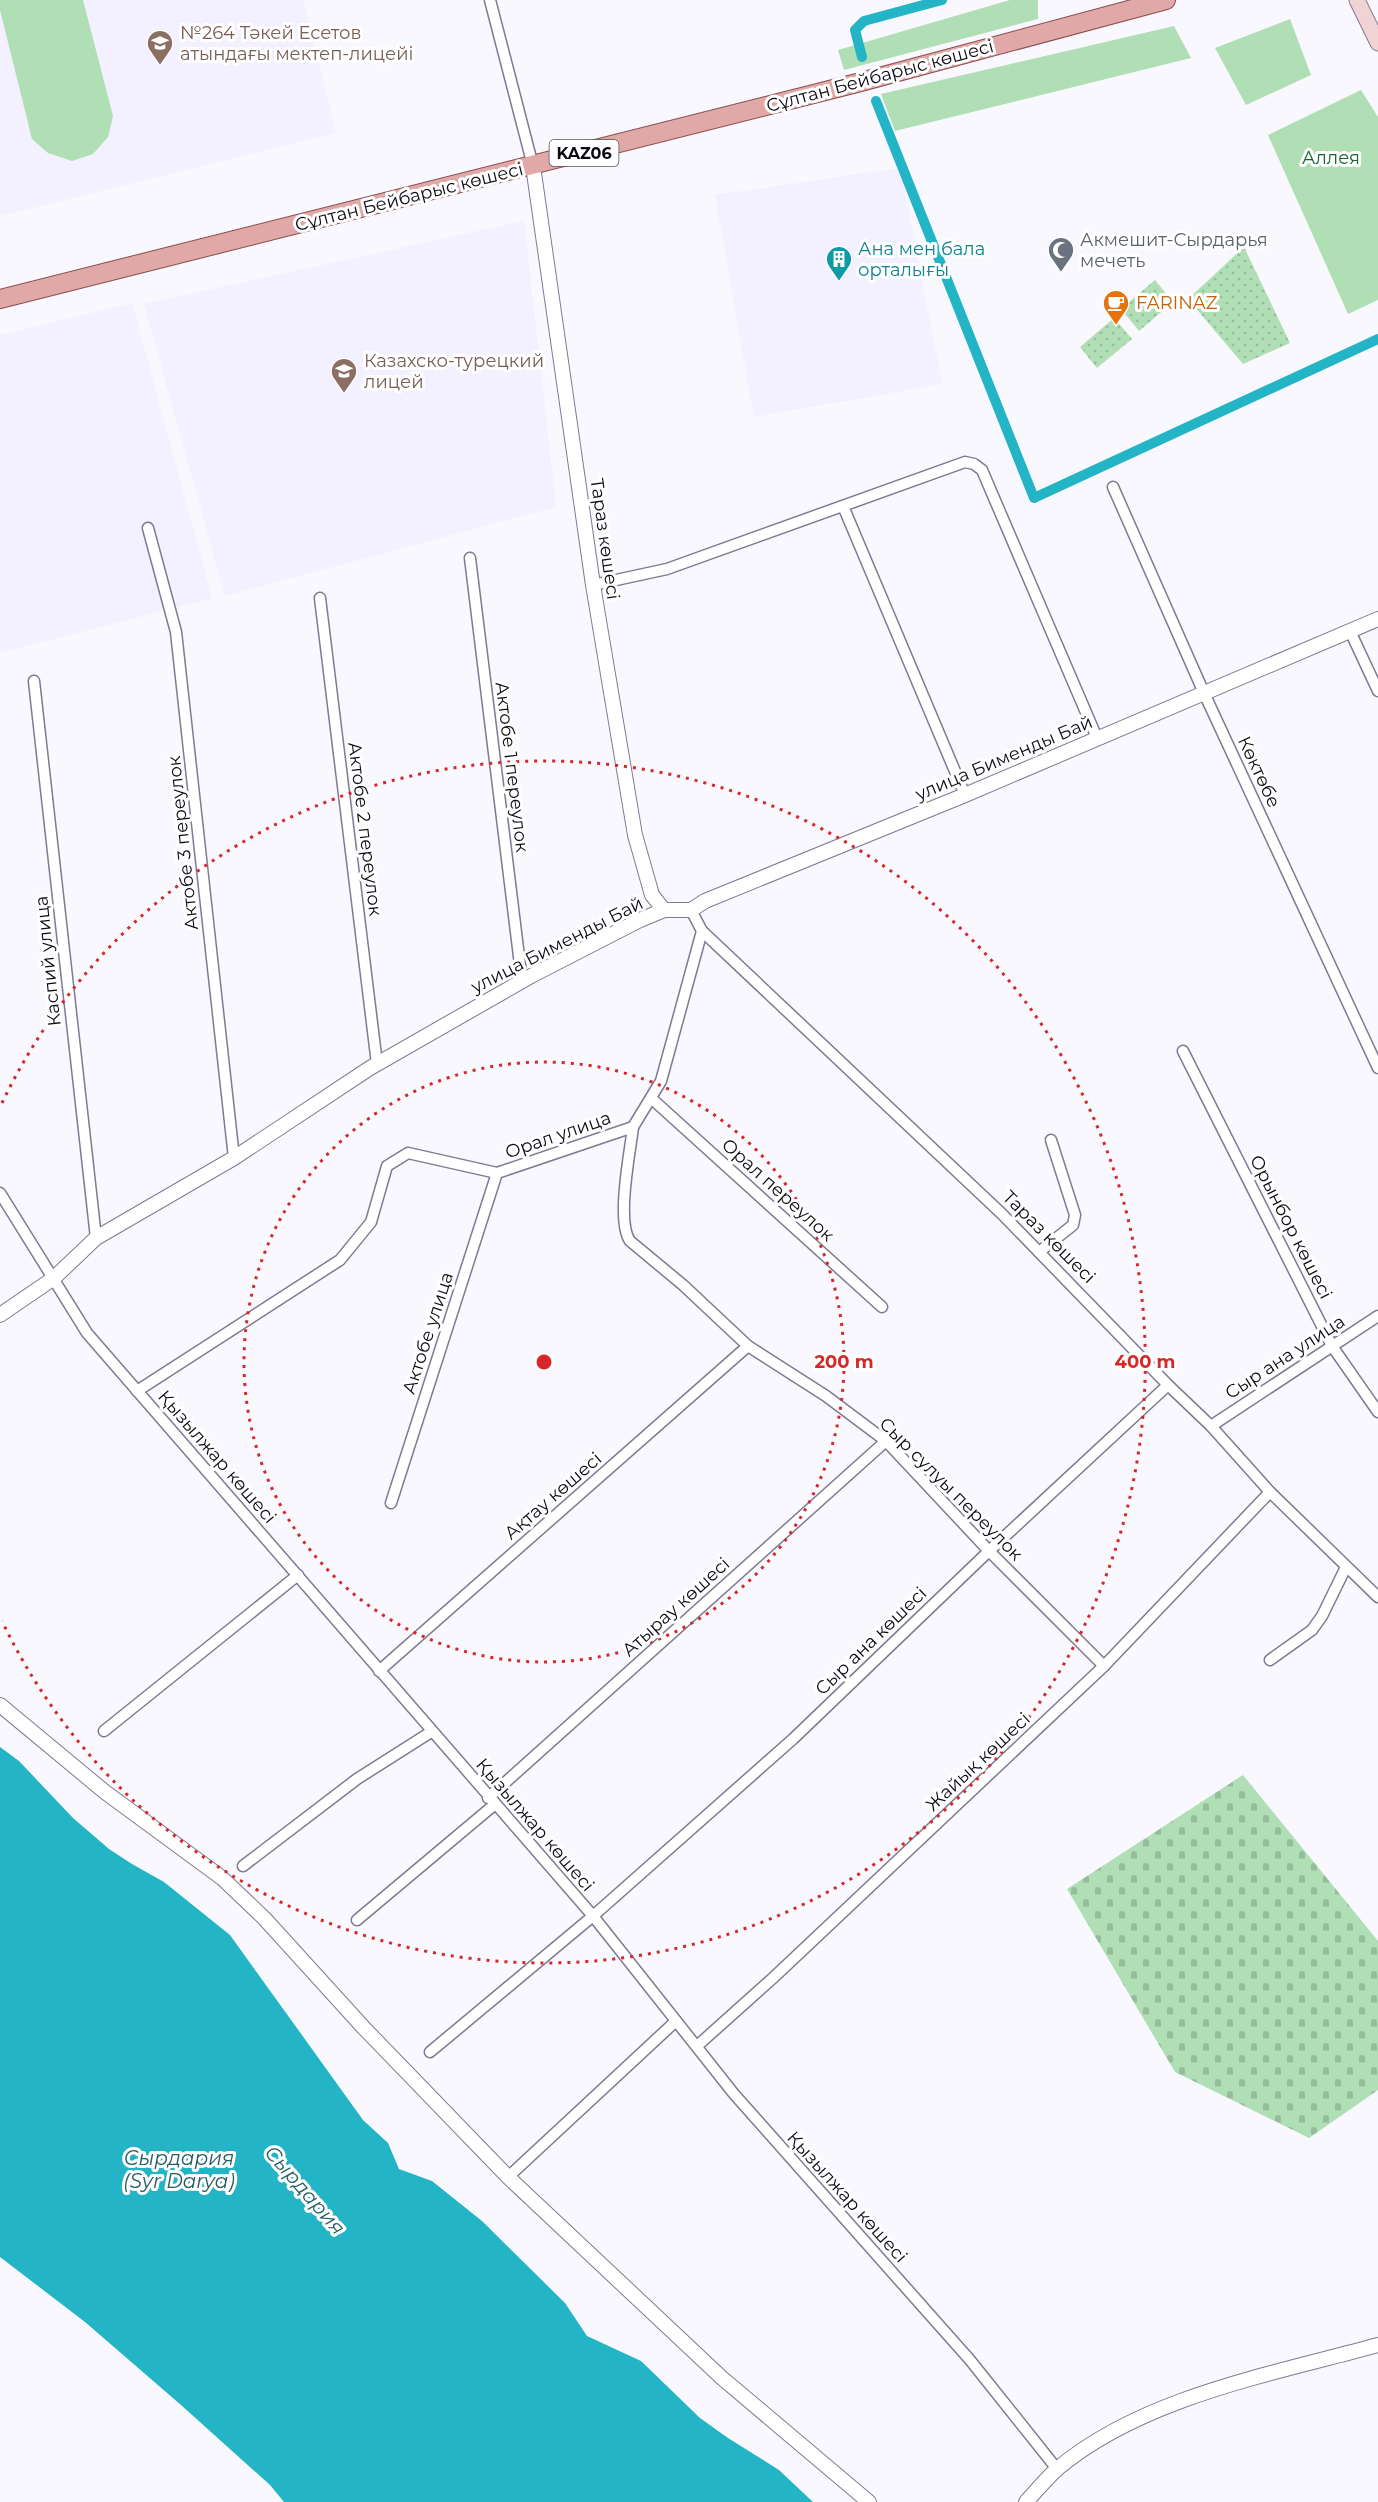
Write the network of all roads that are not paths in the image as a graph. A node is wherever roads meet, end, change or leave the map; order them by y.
1 (490, 0) edge
2 (1166, 0) edge
3 (1357, 0) edge
4 (1378, 43) edge
5 (532, 166) junction
6 (0, 299) edge
7 (1113, 487) dead end
8 (843, 506) junction
9 (148, 528) dead end
10 (470, 558) dead end
11 (593, 585) junction
12 (320, 598) dead end
13 (1378, 619) edge
14 (1350, 631) junction
15 (34, 681) dead end
16 (1378, 692) edge
17 (1204, 693) junction
18 (1097, 738) junction
19 (965, 795) junction
20 (664, 910) junction
21 (690, 910) junction
22 (702, 931) junction
23 (522, 981) junction
24 (1183, 1051) dead end
25 (377, 1064) junction
26 (1378, 1068) edge
27 (651, 1098) junction
28 (633, 1127) junction
29 (1051, 1140) dead end
30 (234, 1158) junction
31 (497, 1173) junction
32 (0, 1193) edge
33 (96, 1239) junction
34 (1039, 1252) junction
35 (54, 1278) junction
36 (882, 1307) dead end
37 (0, 1315) edge
38 (1378, 1316) edge
39 (748, 1346) junction
40 (1332, 1346) junction
41 (1168, 1385) junction
42 (138, 1391) junction
43 (1378, 1412) edge
44 (1211, 1426) junction
45 (886, 1441) junction
46 (1270, 1492) junction
47 (392, 1503) dead end
48 (989, 1551) junction
49 (1346, 1567) junction
50 (298, 1575) junction
51 (1378, 1597) edge
52 (1270, 1660) dead end
53 (1104, 1666) junction
54 (379, 1671) junction
55 (0, 1705) edge
56 (104, 1731) dead end
57 (431, 1732) junction
58 (491, 1801) junction
59 (243, 1866) dead end
60 (593, 1917) junction
61 (357, 1920) dead end
62 (676, 2021) junction
63 (697, 2046) junction
64 (430, 2052) dead end
65 (508, 2177) junction
66 (1378, 2345) edge
67 (1057, 2469) junction
68 (868, 2502) edge
69 (1026, 2502) edge

1 - 5 street
2 - 5 main road, Сұлтан Бейбарыс көшесі / KAZ06
3 - 4 main road
5 - 6 main road, Сұлтан Бейбарыс көшесі / KAZ06
5 - 11 street, Тараз көшесі
7 - 17 street, Көктөбе
8 - 11 street
8 - 18 street
8 - 19 street
9 - 30 street, Актобе 3 переулок
10 - 23 street, Актобе 1 переулок
11 - 20 street, Тараз көшесі
12 - 25 street, Актобе 2 переулок
13 - 14 street, улица Бименды Бай
14 - 16 street
14 - 17 street, улица Бименды Бай
15 - 33 street, Каспий улица
17 - 18 street, улица Бименды Бай
17 - 26 street, Көктөбе
18 - 19 street, улица Бименды Бай
19 - 21 street, улица Бименды Бай
20 - 21 street, улица Бименды Бай
20 - 23 street, улица Бименды Бай
21 - 22 street, Тараз көшесі
22 - 27 street, Орал улица
22 - 34 street, Тараз көшесі
23 - 25 street, улица Бименды Бай
24 - 40 street, Орынбор көшесі
25 - 30 street, улица Бименды Бай
27 - 28 street, Орал улица
27 - 36 street, Орал переулок
28 - 31 street, Орал улица
28 - 39 street, Сыр сулуы переулок
29 - 34 street
30 - 33 street, улица Бименды Бай
31 - 42 street, Орал улица
31 - 47 street, Актобе улица
32 - 35 street, Қызылжар көшесі
33 - 35 street, улица Бименды Бай
34 - 41 street, Тараз көшесі
35 - 37 street, улица Бименды Бай
35 - 42 street, Қызылжар көшесі
38 - 40 street, Сыр ана улица
39 - 45 street, Сыр сулуы переулок
39 - 54 street, Ақтау көшесі
40 - 43 street, Орынбор көшесі
40 - 44 street, Сыр ана улица
41 - 44 street, Тараз көшесі
41 - 48 street, Сыр ана көшесі
42 - 50 street, Қызылжар көшесі
44 - 46 street, Тараз көшесі
45 - 48 street, Сыр сулуы переулок
45 - 58 street, Атырау көшесі
46 - 49 street, Тараз көшесі
46 - 53 street, Жайық көшесі
48 - 53 street, Сыр сулуы переулок
48 - 60 street, Сыр ана көшесі
49 - 51 street, Тараз көшесі
49 - 52 street
50 - 54 street, Қызылжар көшесі
50 - 56 street
53 - 63 street, Жайық көшесі
54 - 57 street, Қызылжар көшесі
55 - 65 street
57 - 58 street, Қызылжар көшесі
57 - 59 street
58 - 60 street, Қызылжар көшесі
58 - 61 street, Атырау көшесі
60 - 62 street, Қызылжар көшесі
60 - 64 street, Сыр ана көшесі
62 - 63 street, Қызылжар көшесі
62 - 65 street
63 - 67 street, Қызылжар көшесі
65 - 68 street
66 - 67 street
67 - 69 street

